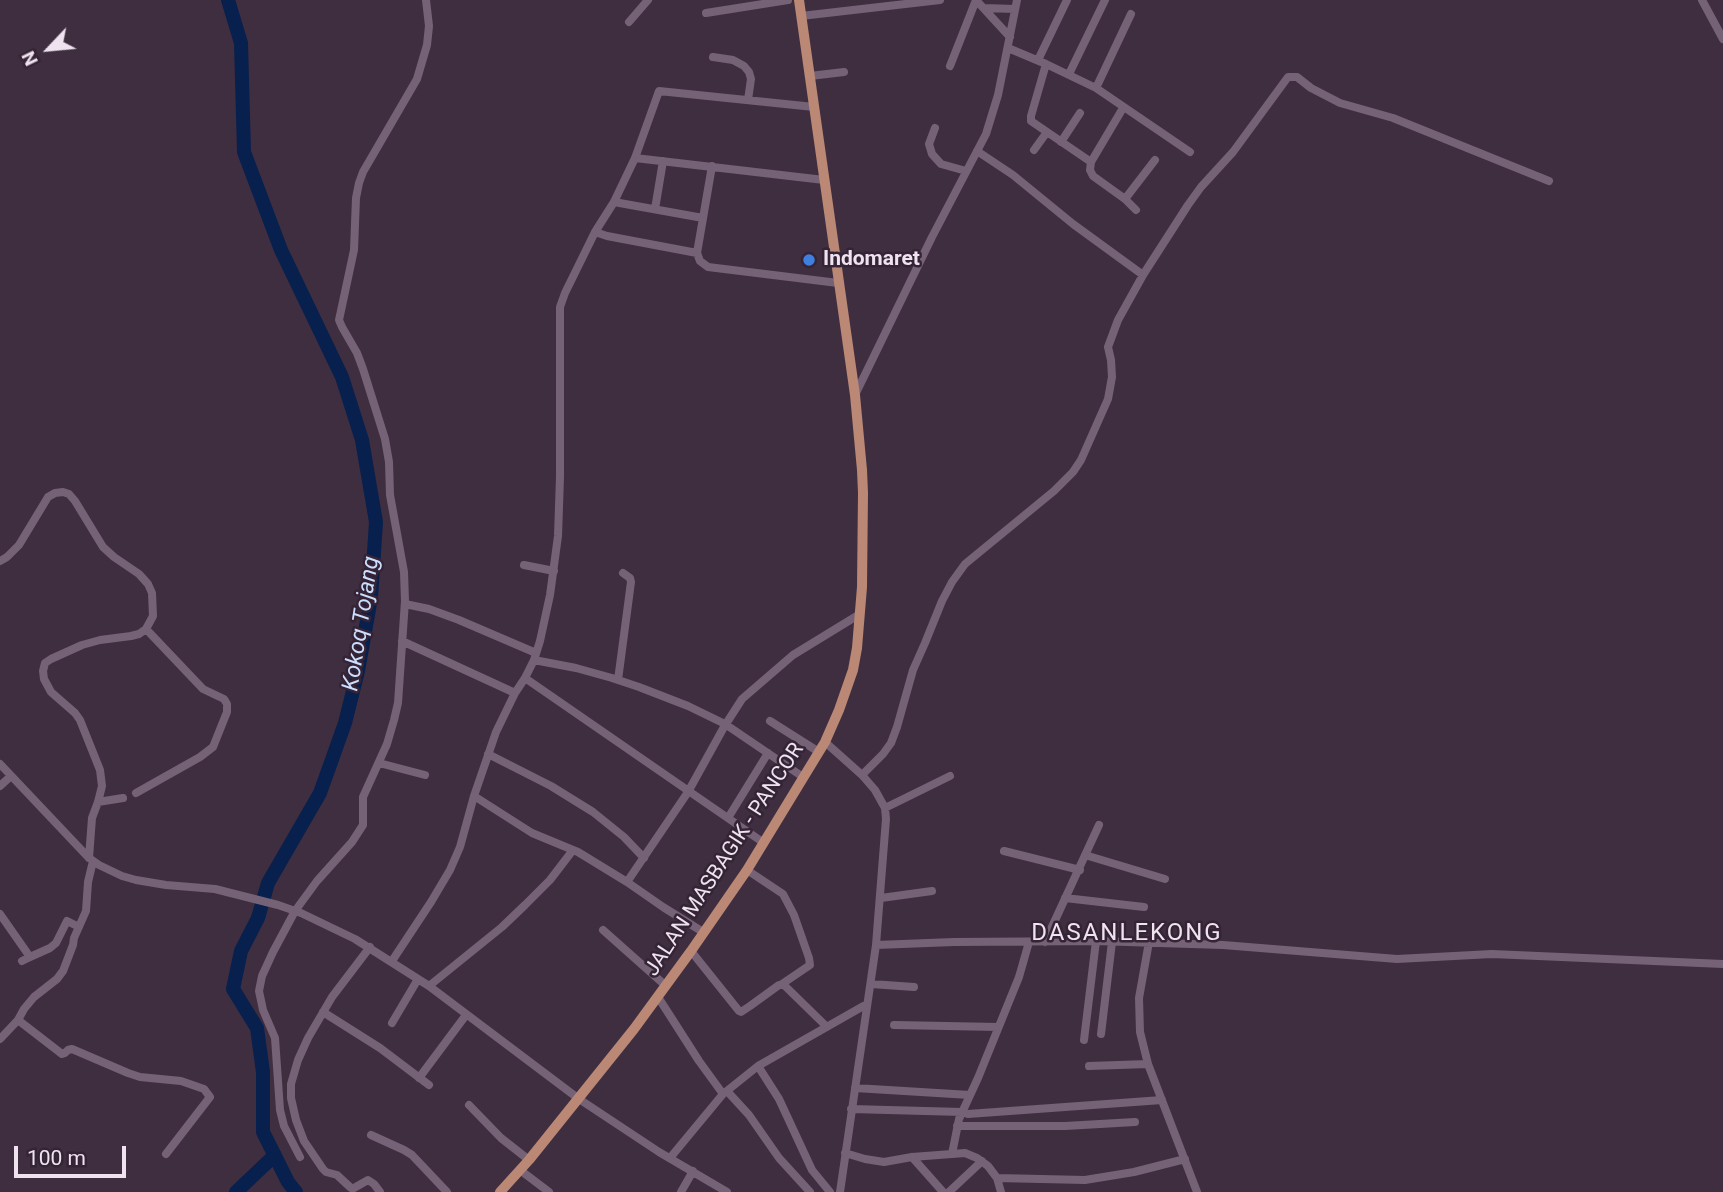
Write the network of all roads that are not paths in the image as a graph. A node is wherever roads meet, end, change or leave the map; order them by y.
1 (426, 0) edge
2 (648, 0) edge
3 (788, 0) edge
4 (799, 0) edge
5 (940, 0) edge
6 (976, 0) edge
7 (1067, 0) edge
8 (1105, 0) edge
9 (1703, 0) edge
10 (1016, 5) edge
11 (984, 8) junction
12 (706, 12) dead end
13 (1131, 14) dead end
14 (801, 16) junction
15 (629, 22) dead end
16 (1010, 37) junction
17 (1723, 39) edge
18 (1008, 48) junction
19 (713, 57) dead end
20 (1042, 62) junction
21 (950, 66) dead end
22 (844, 72) dead end
23 (1069, 74) junction
24 (810, 76) junction
25 (1096, 88) junction
26 (748, 100) junction
27 (814, 107) junction
28 (1123, 108) junction
29 (1080, 113) dead end
30 (935, 128) dead end
31 (1047, 132) junction
32 (1061, 142) junction
33 (1034, 150) dead end
34 (977, 151) junction
35 (1190, 152) dead end
36 (635, 158) junction
37 (1155, 160) dead end
38 (663, 161) junction
39 (1091, 162) junction
40 (712, 166) junction
41 (966, 171) junction
42 (824, 180) junction
43 (1549, 181) dead end
44 (1125, 199) junction
45 (614, 202) junction
46 (655, 209) junction
47 (1136, 209) dead end
48 (703, 218) junction
49 (595, 232) junction
50 (697, 253) junction
51 (1143, 275) junction
52 (838, 283) junction
53 (855, 396) junction
54 (0, 561) edge
55 (524, 565) dead end
56 (554, 571) junction
57 (623, 573) dead end
58 (405, 604) junction
59 (860, 614) junction
60 (146, 629) junction
61 (402, 641) junction
62 (535, 657) junction
63 (525, 678) junction
64 (618, 680) junction
65 (515, 693) junction
66 (770, 721) dead end
67 (725, 724) junction
68 (822, 747) junction
69 (768, 753) junction
70 (488, 754) junction
71 (0, 764) edge
72 (382, 764) junction
73 (11, 775) junction
74 (425, 775) dead end
75 (862, 775) junction
76 (950, 776) dead end
77 (803, 777) junction
78 (0, 786) edge
79 (688, 792) junction
80 (136, 793) dead end
81 (474, 796) junction
82 (123, 798) dead end
83 (98, 802) junction
84 (885, 808) junction
85 (728, 818) junction
86 (1099, 825) dead end
87 (764, 844) junction
88 (573, 850) junction
89 (1004, 851) dead end
90 (1085, 855) junction
91 (644, 858) junction
92 (91, 860) junction
93 (747, 870) junction
94 (1080, 870) junction
95 (1164, 879) dead end
96 (627, 882) junction
97 (933, 891) dead end
98 (881, 898) junction
99 (1065, 898) junction
100 (1144, 907) dead end
101 (295, 911) junction
102 (0, 914) edge
103 (79, 927) junction
104 (603, 930) dead end
105 (703, 932) junction
106 (1096, 941) junction
107 (1029, 942) junction
108 (1045, 942) junction
109 (1112, 942) junction
110 (1149, 942) junction
111 (876, 945) junction
112 (369, 947) junction
113 (691, 951) junction
114 (392, 961) junction
115 (1723, 964) edge
116 (418, 979) junction
117 (782, 984) junction
118 (870, 985) junction
119 (429, 986) junction
120 (666, 986) junction
121 (914, 988) dead end
122 (658, 997) junction
123 (867, 1004) junction
124 (323, 1012) junction
125 (466, 1015) junction
126 (18, 1020) junction
127 (392, 1023) dead end
128 (894, 1025) dead end
129 (827, 1027) junction
130 (998, 1027) junction
131 (1101, 1034) dead end
132 (0, 1040) edge
133 (1084, 1040) dead end
134 (1149, 1064) junction
135 (758, 1066) junction
136 (1089, 1066) dead end
137 (419, 1078) junction
138 (429, 1085) dead end
139 (855, 1088) junction
140 (725, 1093) junction
141 (970, 1095) junction
142 (579, 1099) junction
143 (1162, 1100) junction
144 (469, 1105) dead end
145 (852, 1109) junction
146 (965, 1113) junction
147 (1135, 1122) dead end
148 (957, 1126) junction
149 (371, 1135) dead end
150 (845, 1153) junction
151 (166, 1154) dead end
152 (952, 1154) junction
153 (300, 1157) dead end
154 (912, 1157) junction
155 (670, 1158) junction
156 (1185, 1159) junction
157 (529, 1160) junction
158 (982, 1161) junction
159 (520, 1170) junction
160 (693, 1171) junction
161 (996, 1178) junction
162 (380, 1192) edge
163 (447, 1192) edge
164 (500, 1192) edge
165 (549, 1192) edge
166 (681, 1192) edge
167 (727, 1192) edge
168 (810, 1192) edge
169 (830, 1192) edge
170 (839, 1192) edge
171 (943, 1192) edge
172 (949, 1192) edge
173 (1001, 1192) edge
174 (1197, 1192) edge

1 - 58 street
2 - 15 street
3 - 12 street
4 - 14 main road, JALAN MASBAGIK - PANCOR
5 - 14 street
6 - 11 street
6 - 21 street
7 - 20 street
8 - 23 street
9 - 17 street
10 - 11 street
10 - 16 street
11 - 16 street
13 - 25 street
14 - 24 main road, JALAN MASBAGIK - PANCOR
16 - 18 street
18 - 20 street
18 - 34 street
19 - 26 street
20 - 23 street
20 - 31 street
22 - 24 street
23 - 25 street
24 - 27 main road, JALAN MASBAGIK - PANCOR
25 - 28 street
26 - 27 street
26 - 36 street
27 - 42 main road, JALAN MASBAGIK - PANCOR
28 - 35 street
28 - 39 street
29 - 32 street
30 - 41 street
31 - 32 street
31 - 33 street
32 - 39 street
34 - 41 street
34 - 51 street
36 - 38 street
36 - 45 street
37 - 44 street
38 - 40 street
38 - 46 street
39 - 44 street
40 - 42 street
40 - 48 street
41 - 53 street
42 - 52 main road, JALAN MASBAGIK - PANCOR
43 - 51 street
44 - 47 street
45 - 46 street
45 - 49 street
46 - 48 street
48 - 50 street
49 - 50 street
49 - 56 street
50 - 52 street
51 - 75 street
52 - 53 main road, JALAN MASBAGIK - PANCOR
53 - 59 main road, JALAN MASBAGIK - PANCOR
54 - 60 street
55 - 56 street
56 - 62 street
57 - 64 street
58 - 61 street
58 - 62 street
59 - 67 street
59 - 68 main road, JALAN MASBAGIK - PANCOR
60 - 80 street
60 - 83 street
61 - 65 street
61 - 72 street
62 - 63 street
62 - 64 street
63 - 65 street
63 - 79 street
64 - 67 street
65 - 70 street
66 - 68 street
67 - 69 street
67 - 79 street
68 - 75 street
68 - 77 main road, JALAN MASBAGIK - PANCOR
69 - 77 street
69 - 85 street
70 - 81 street
70 - 91 street
71 - 73 street
72 - 74 street
72 - 101 street
73 - 78 street
73 - 92 street
75 - 84 street
76 - 84 street
77 - 87 main road, JALAN MASBAGIK - PANCOR
79 - 85 street
79 - 91 street
81 - 88 street
81 - 114 street
82 - 83 street
83 - 92 street
84 - 98 street
85 - 87 street
86 - 90 street
87 - 93 main road, JALAN MASBAGIK - PANCOR
88 - 96 street
88 - 119 street
89 - 94 street
90 - 94 street
90 - 95 street
91 - 96 street
92 - 101 street
92 - 103 street
93 - 105 main road, JALAN MASBAGIK - PANCOR
93 - 117 street
94 - 99 street
96 - 105 street
97 - 98 street
98 - 111 street
99 - 100 street
99 - 108 street
101 - 112 street
101 - 153 street
102 - 103 street
103 - 126 street
104 - 120 street
105 - 113 main road, JALAN MASBAGIK - PANCOR
106 - 108 street
106 - 109 street
106 - 133 street
107 - 108 street
107 - 111 street
107 - 130 street
109 - 110 street
109 - 131 street
110 - 115 street
110 - 134 street
111 - 118 street
112 - 114 street
112 - 124 street
113 - 117 street
113 - 120 main road, JALAN MASBAGIK - PANCOR
114 - 116 street
116 - 119 street
116 - 127 street
117 - 129 street
118 - 121 street
118 - 123 street
119 - 125 street
120 - 122 main road, JALAN MASBAGIK - PANCOR
122 - 140 street
122 - 142 main road, JALAN MASBAGIK - PANCOR
123 - 129 street
123 - 139 street
124 - 137 street
124 - 162 street
125 - 137 street
125 - 142 street
126 - 132 street
126 - 151 street
128 - 130 street
129 - 135 street
130 - 141 street
134 - 136 street
134 - 143 street
135 - 140 street
135 - 169 street
137 - 138 street
139 - 141 street
139 - 145 street
140 - 155 street
140 - 168 street
141 - 146 street
142 - 155 street
142 - 157 main road, JALAN MASBAGIK - PANCOR
143 - 146 street
143 - 156 street
144 - 157 street
145 - 146 street
145 - 150 street
146 - 148 street
147 - 148 street
148 - 152 street
149 - 163 street
150 - 154 street
150 - 170 street
152 - 154 street
152 - 158 street
154 - 171 street
155 - 160 street
156 - 161 street
156 - 174 street
157 - 159 main road, JALAN MASBAGIK - PANCOR
158 - 161 street
158 - 172 street
159 - 164 main road, JALAN MASBAGIK - PANCOR
159 - 165 street
160 - 166 street
160 - 167 street
161 - 173 street

